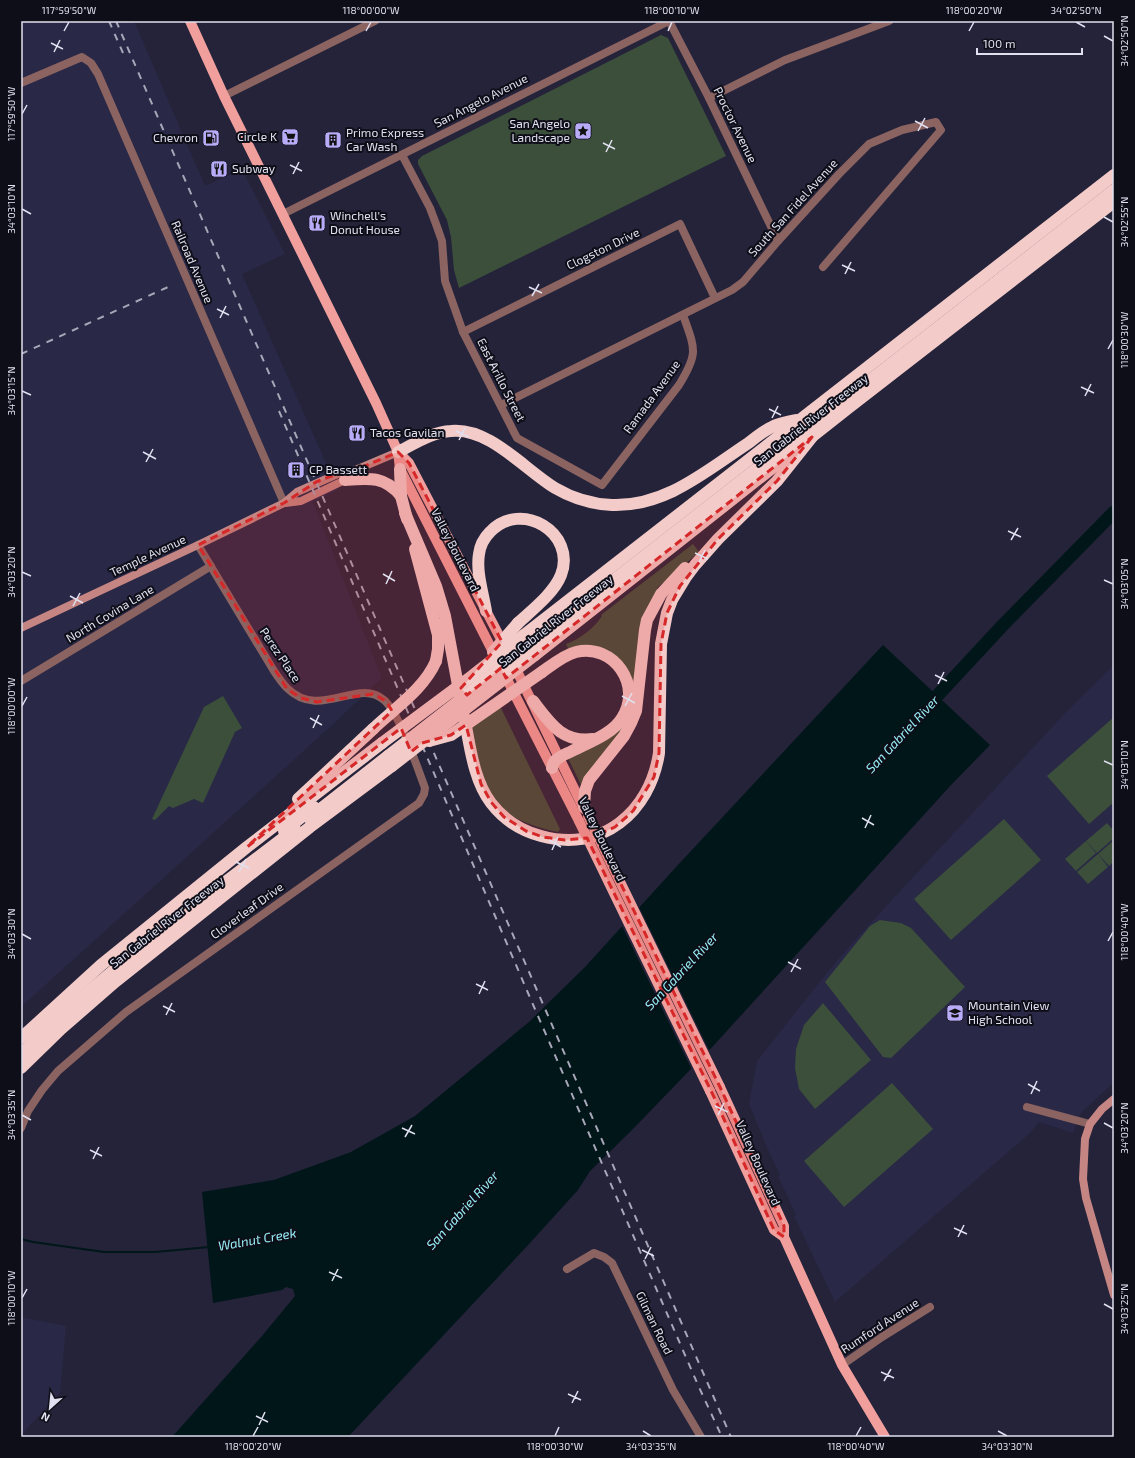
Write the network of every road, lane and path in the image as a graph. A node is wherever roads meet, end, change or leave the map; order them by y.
1 (190, 21) edge
2 (375, 21) edge
3 (669, 21) edge
4 (889, 21) edge
5 (21, 83) edge
6 (224, 96) junction
7 (709, 98) junction
8 (402, 154) junction
9 (1114, 175) edge
10 (1114, 184) edge
11 (1114, 190) edge
12 (1114, 202) edge
13 (283, 214) junction
14 (778, 240) junction
15 (823, 267) dead end
16 (715, 298) junction
17 (683, 315) junction
18 (463, 332) junction
19 (837, 404) junction
20 (501, 405) junction
21 (802, 418) junction
22 (812, 437) junction
23 (398, 452) junction
24 (400, 469) junction
25 (346, 477) junction
26 (602, 485) joint
27 (401, 496) junction
28 (284, 503) junction
29 (405, 513) junction
30 (718, 539) junction
31 (198, 545) junction
32 (211, 566) junction
33 (486, 611) junction
34 (21, 628) edge
35 (529, 644) junction
36 (472, 676) junction
37 (21, 681) edge
38 (386, 701) joint
39 (533, 701) junction
40 (596, 738) junction
41 (422, 743) junction
42 (387, 754) junction
43 (560, 757) junction
44 (552, 768) junction
45 (583, 815) junction
46 (248, 847) junction
47 (21, 1038) edge
48 (21, 1047) edge
49 (21, 1054) edge
50 (21, 1068) edge
51 (1114, 1099) edge
52 (1027, 1107) dead end
53 (1090, 1124) junction
54 (21, 1128) edge
55 (784, 1237) junction
56 (567, 1269) dead end
57 (1114, 1295) edge
58 (930, 1307) dead end
59 (842, 1365) junction
60 (701, 1437) edge
61 (885, 1437) edge

1 - 6 main road, Valley Boulevard
2 - 6 street
3 - 7 street, Proctor Avenue
3 - 8 street, San Angelo Avenue
4 - 7 street
5 - 28 street, Railroad Avenue
6 - 13 main road, Valley Boulevard
7 - 14 street, Proctor Avenue
8 - 13 street, San Angelo Avenue
8 - 18 street, East Arillo Street
9 - 19 highway, San Gabriel River Freeway
10 - 19 highway
11 - 19 highway
12 - 19 highway, San Gabriel River Freeway
13 - 23 main road, Valley Boulevard
14 - 15 street, South San Fidel Avenue
14 - 16 street, South San Fidel Avenue
16 - 17 street, South San Fidel Avenue
16 - 18 street, Clogston Drive
17 - 20 street, South San Fidel Avenue
17 - 26 street, Ramada Avenue
18 - 20 street, East Arillo Street
19 - 21 highway, San Gabriel River Freeway
19 - 22 highway, San Gabriel River Freeway
19 - 35 highway
20 - 26 street, East Arillo Street
21 - 23 highway
21 - 35 highway, San Gabriel River Freeway
22 - 30 highway
22 - 35 highway, San Gabriel River Freeway
23 - 24 main road, Valley Boulevard
23 - 25 main road, Temple Avenue
23 - 33 main road, Valley Boulevard
24 - 27 highway
24 - 44 main road, Valley Boulevard
25 - 27 highway
25 - 28 main road, Temple Avenue
27 - 29 highway
28 - 31 main road, Temple Avenue
29 - 30 highway
29 - 46 highway, bridge
30 - 45 highway
31 - 32 street, Perez Place
31 - 34 main road, Temple Avenue
32 - 37 street, North Covina Lane
32 - 38 street, Perez Place
33 - 36 highway, bridge
33 - 39 main road, Valley Boulevard
35 - 36 highway, San Gabriel River Freeway, bridge
35 - 41 highway, San Gabriel River Freeway, bridge
35 - 42 highway, bridge
36 - 42 highway, San Gabriel River Freeway, bridge
38 - 54 street, Cloverleaf Drive
39 - 40 highway
39 - 43 main road, Valley Boulevard
40 - 41 highway, bridge
40 - 43 highway
41 - 42 highway, San Gabriel River Freeway, bridge
42 - 46 highway, San Gabriel River Freeway
42 - 48 highway
42 - 49 highway
42 - 50 highway, San Gabriel River Freeway
43 - 44 highway
43 - 45 main road, Valley Boulevard
44 - 45 main road, Valley Boulevard
45 - 55 main road, Valley Boulevard, bridge
45 - 55 main road, Valley Boulevard, bridge
46 - 47 highway, San Gabriel River Freeway
51 - 53 main road
52 - 53 street
53 - 57 main road
55 - 59 main road, Valley Boulevard
56 - 60 street, Gilman Road
58 - 59 street, Rumford Avenue
59 - 61 main road, Valley Boulevard

